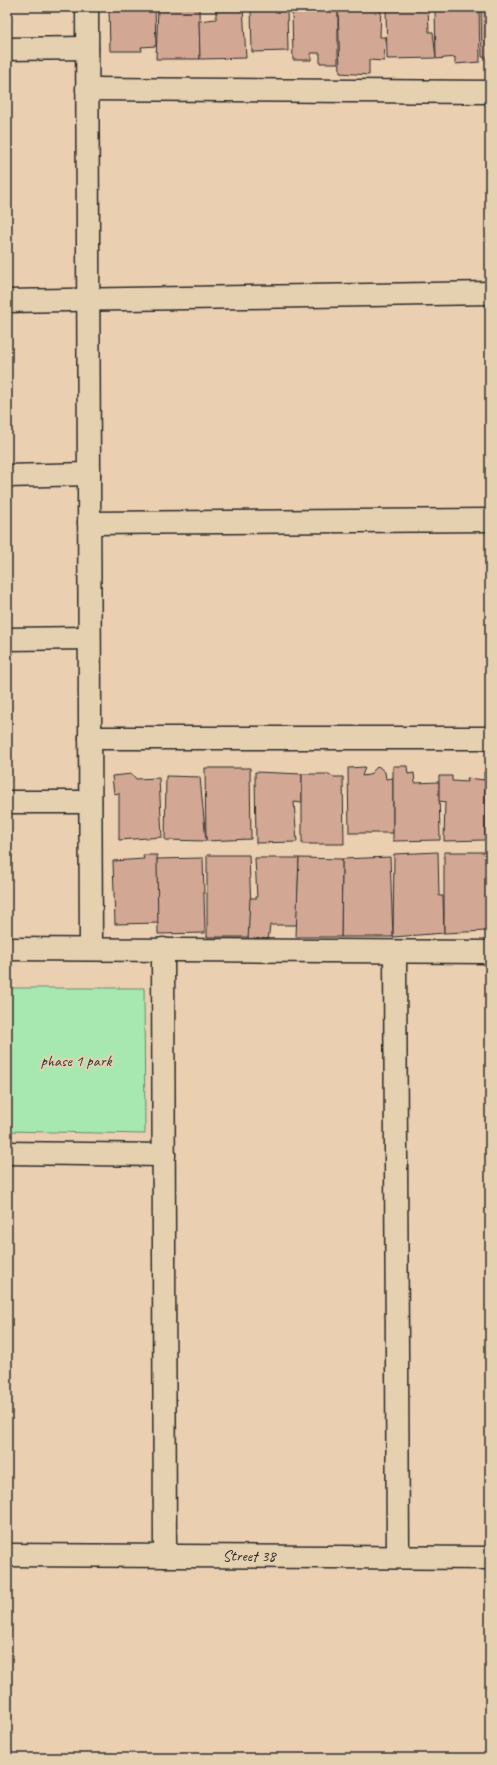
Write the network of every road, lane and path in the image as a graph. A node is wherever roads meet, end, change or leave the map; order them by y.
1 (87, 7) edge
2 (87, 48) junction
3 (7, 49) edge
4 (87, 89) junction
5 (490, 92) edge
6 (490, 293) edge
7 (88, 300) junction
8 (7, 302) edge
9 (89, 474) junction
10 (7, 476) edge
11 (490, 520) edge
12 (89, 523) junction
13 (90, 638) junction
14 (7, 639) edge
15 (90, 738) junction
16 (490, 738) edge
17 (7, 802) edge
18 (90, 802) junction
19 (7, 949) edge
20 (91, 949) junction
21 (163, 949) junction
22 (396, 952) junction
23 (490, 952) edge
24 (7, 1153) edge
25 (164, 1155) junction
26 (7, 1555) edge
27 (165, 1556) junction
28 (398, 1557) junction
29 (490, 1558) edge

1 - 2 street
2 - 3 street
2 - 4 street
4 - 5 street
4 - 7 street
6 - 7 street
7 - 8 street
7 - 9 street
9 - 10 street
9 - 12 street
11 - 12 street
12 - 13 street
13 - 14 street
13 - 15 street
15 - 16 street
15 - 18 street
17 - 18 street
18 - 20 street
19 - 20 street
20 - 21 street
21 - 22 street
21 - 25 street
22 - 23 street
22 - 28 street
24 - 25 street
25 - 27 street
26 - 27 street, Street 38
27 - 28 street, Street 38
28 - 29 street, Street 38

